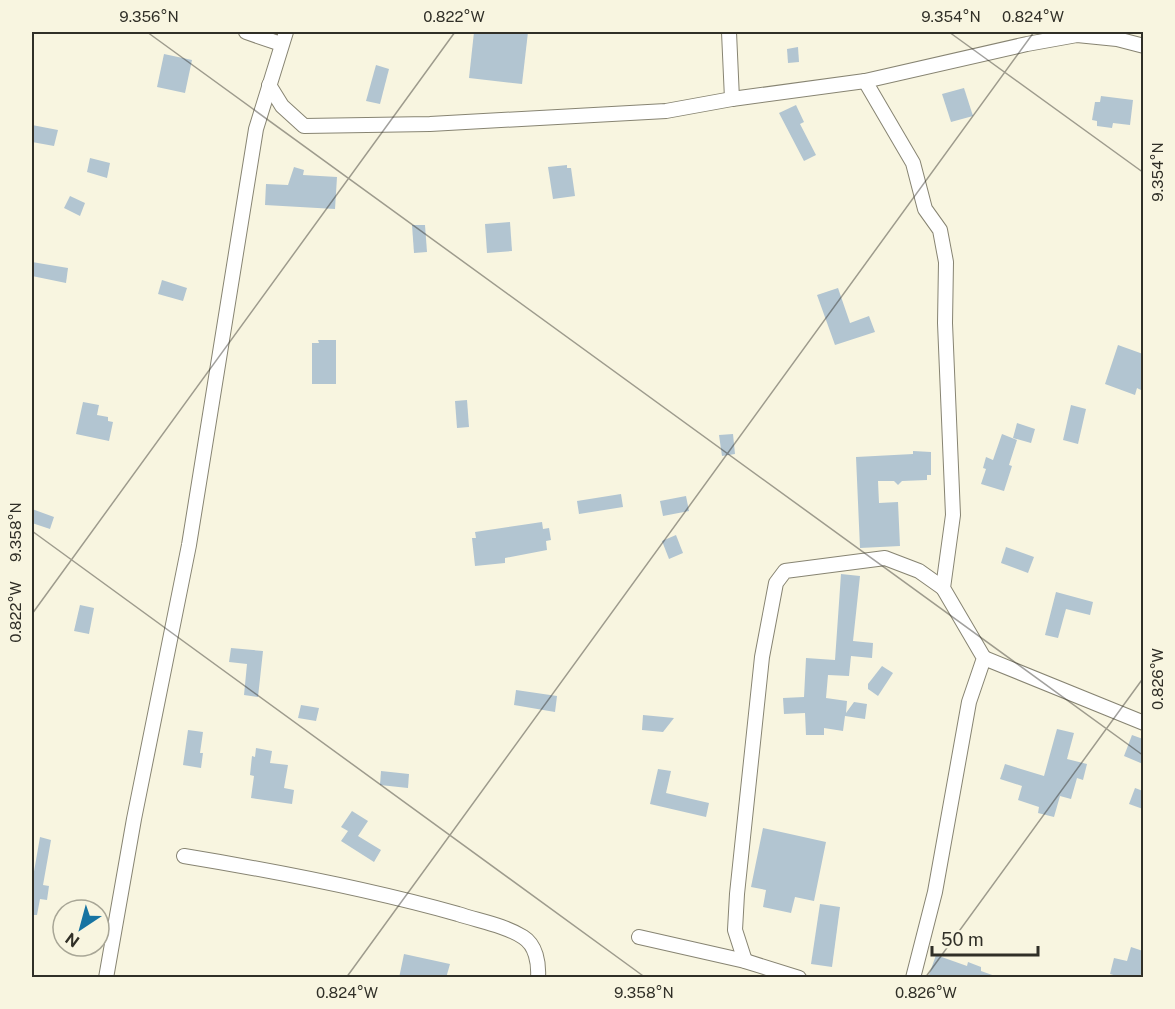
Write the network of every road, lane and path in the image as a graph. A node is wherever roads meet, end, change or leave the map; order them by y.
1 (246, 32) edge
2 (729, 32) edge
3 (284, 38) edge
4 (1143, 46) edge
5 (865, 81) junction
6 (269, 85) junction
7 (732, 99) junction
8 (943, 588) junction
9 (984, 658) junction
10 (1143, 723) edge
11 (184, 856) dead end
12 (639, 937) dead end
13 (745, 961) junction
14 (106, 978) edge
15 (538, 978) edge
16 (799, 978) edge
17 (913, 978) edge

1 - 3 street
2 - 7 street
3 - 6 street
4 - 5 street
5 - 7 street
5 - 8 street
6 - 7 street
6 - 14 street
8 - 9 street
8 - 13 street
9 - 10 street
9 - 17 street
11 - 15 street
12 - 13 street
13 - 16 street

